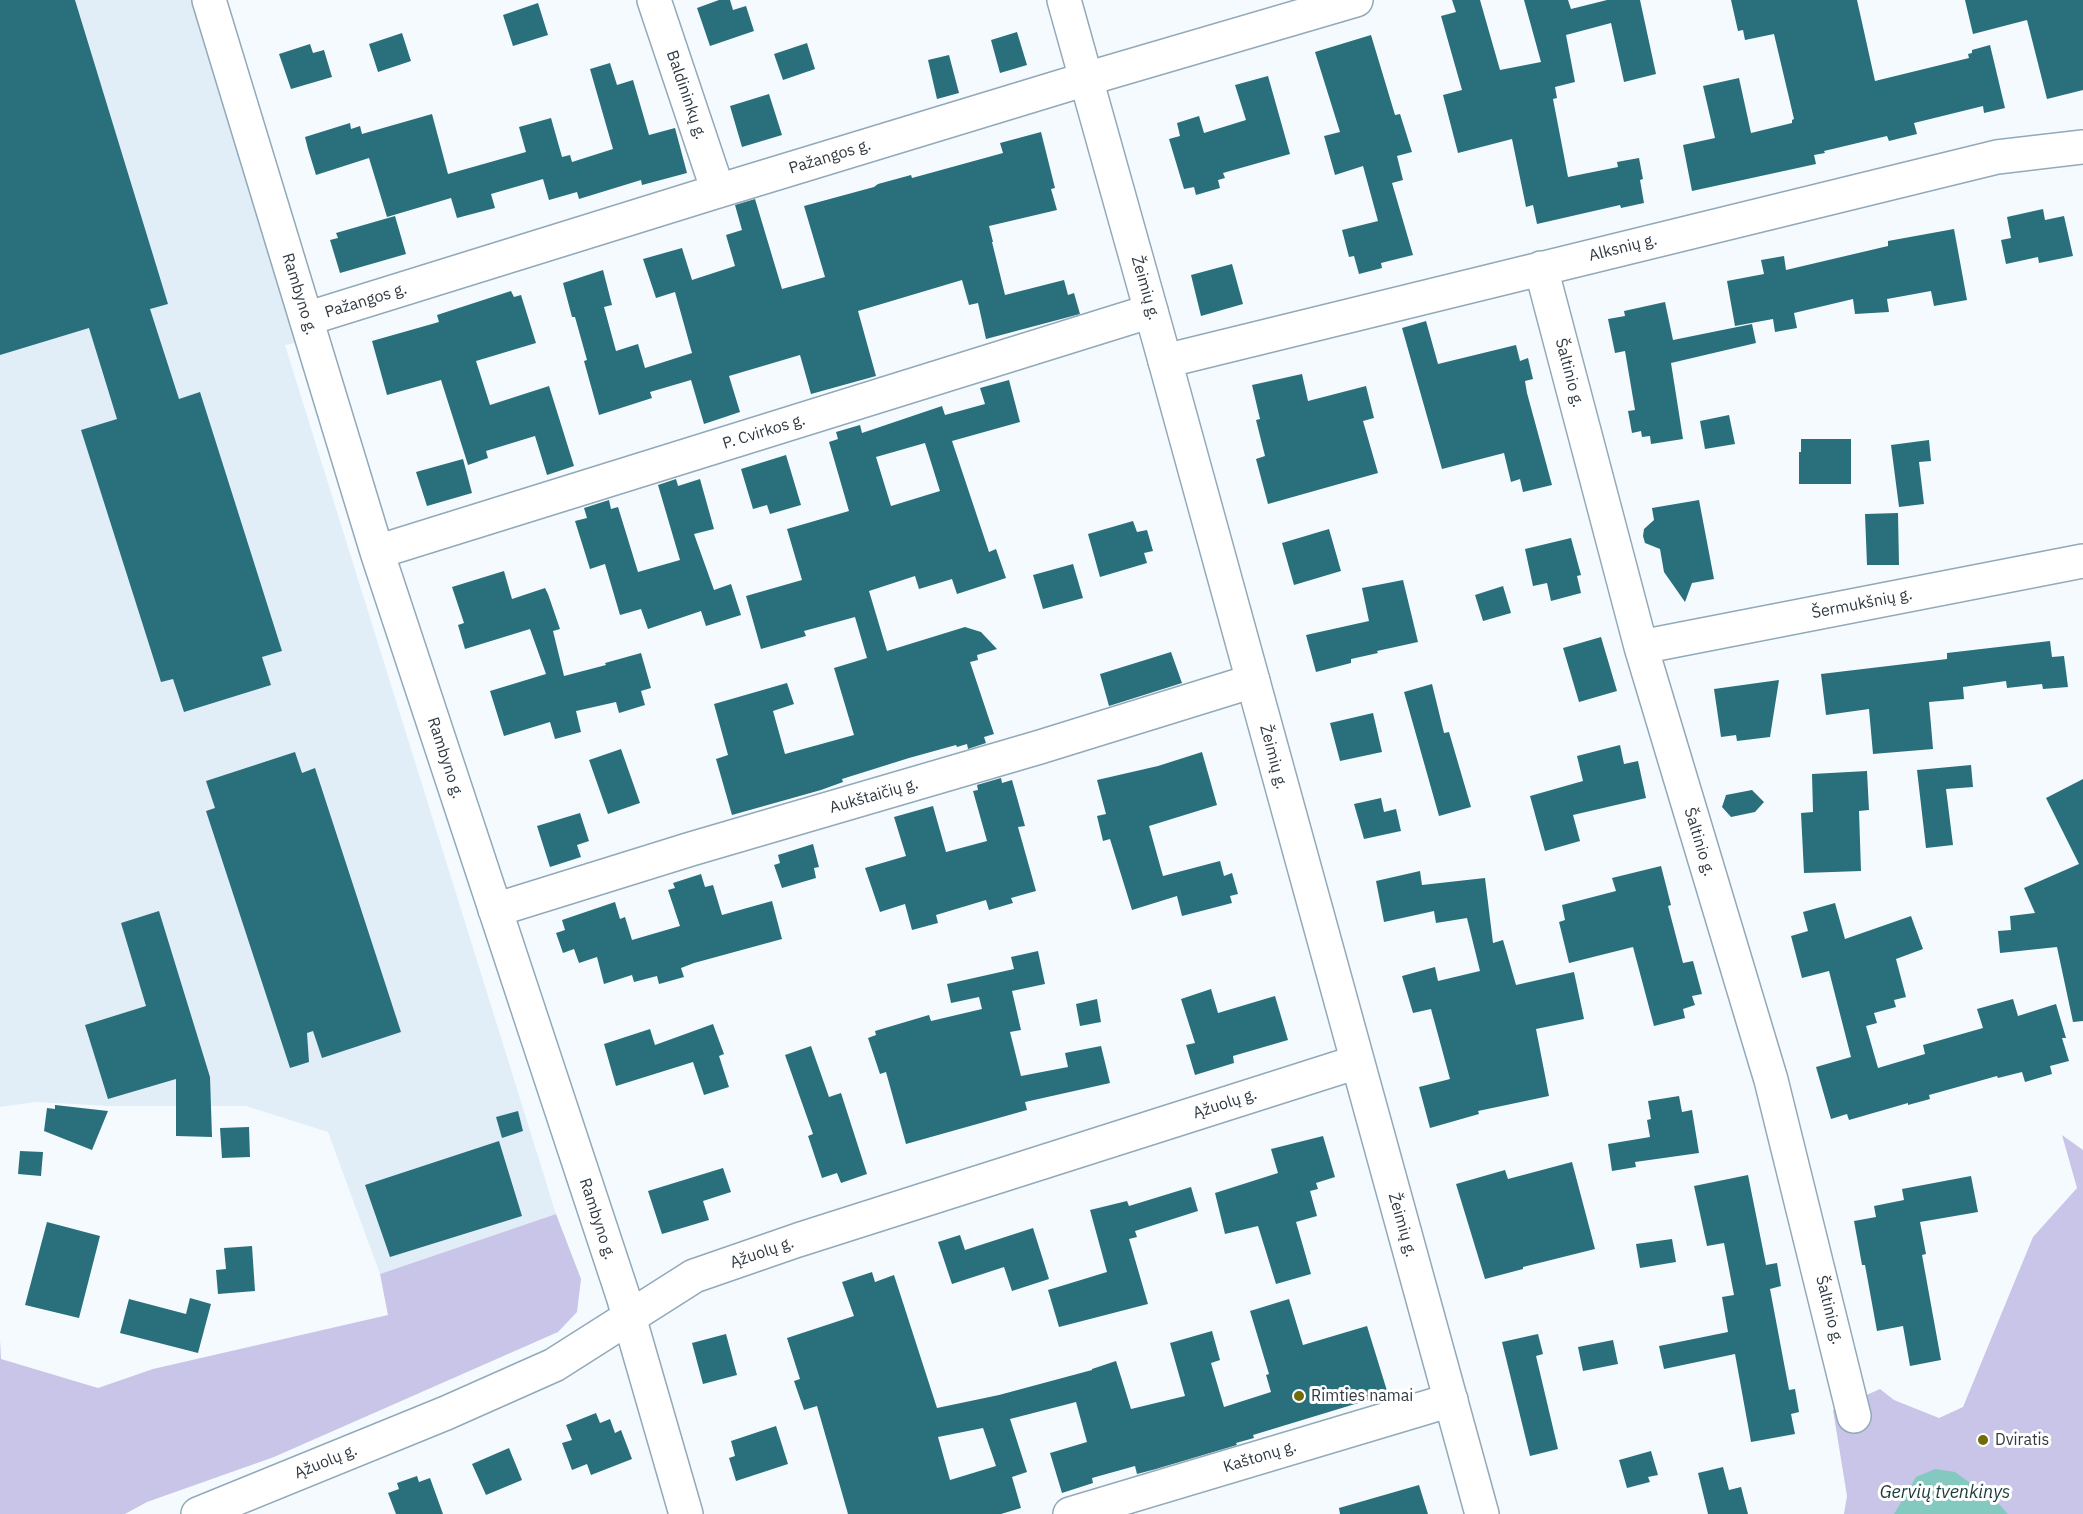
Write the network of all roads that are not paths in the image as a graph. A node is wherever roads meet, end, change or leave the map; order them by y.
1 (209, 0) edge
2 (654, 0) edge
3 (1064, 0) edge
4 (1356, 0) edge
5 (1086, 79) junction
6 (2083, 147) edge
7 (718, 191) junction
8 (1541, 268) junction
9 (1151, 311) junction
10 (306, 319) junction
11 (1165, 361) junction
12 (377, 552) junction
13 (2083, 561) edge
14 (1641, 647) junction
15 (1253, 681) junction
16 (495, 910) junction
17 (1357, 1062) junction
18 (630, 1318) junction
19 (1451, 1400) junction
20 (1854, 1416) dead end
21 (198, 1514) edge
22 (686, 1514) edge
23 (1070, 1514) edge
24 (1482, 1514) edge

1 - 10 street, Rambyno g.
2 - 7 street, Baldininkų g.
3 - 5 street, Žeimių g.
4 - 5 street, Pažangos g.
5 - 7 street, Pažangos g.
5 - 9 street, Žeimių g.
6 - 8 street, Alksnių g.
7 - 10 street, Pažangos g.
8 - 11 street, Alksnių g.
8 - 14 street, Šaltinio g.
9 - 11 street, Žeimių g.
9 - 12 street, P. Cvirkos g.
10 - 12 street, Rambyno g.
11 - 15 street, Žeimių g.
12 - 16 street, Rambyno g.
13 - 14 street, Šermukšnių g.
14 - 20 street, Šaltinio g.
15 - 16 street, Aukštaičių g.
15 - 17 street, Žeimių g.
16 - 18 street, Rambyno g.
17 - 18 street, Ąžuolų g.
17 - 19 street, Žeimių g.
18 - 21 street, Ąžuolų g.
18 - 22 street, Rambyno g.
19 - 23 street, Kaštonų g.
19 - 24 street, Žeimių g.

